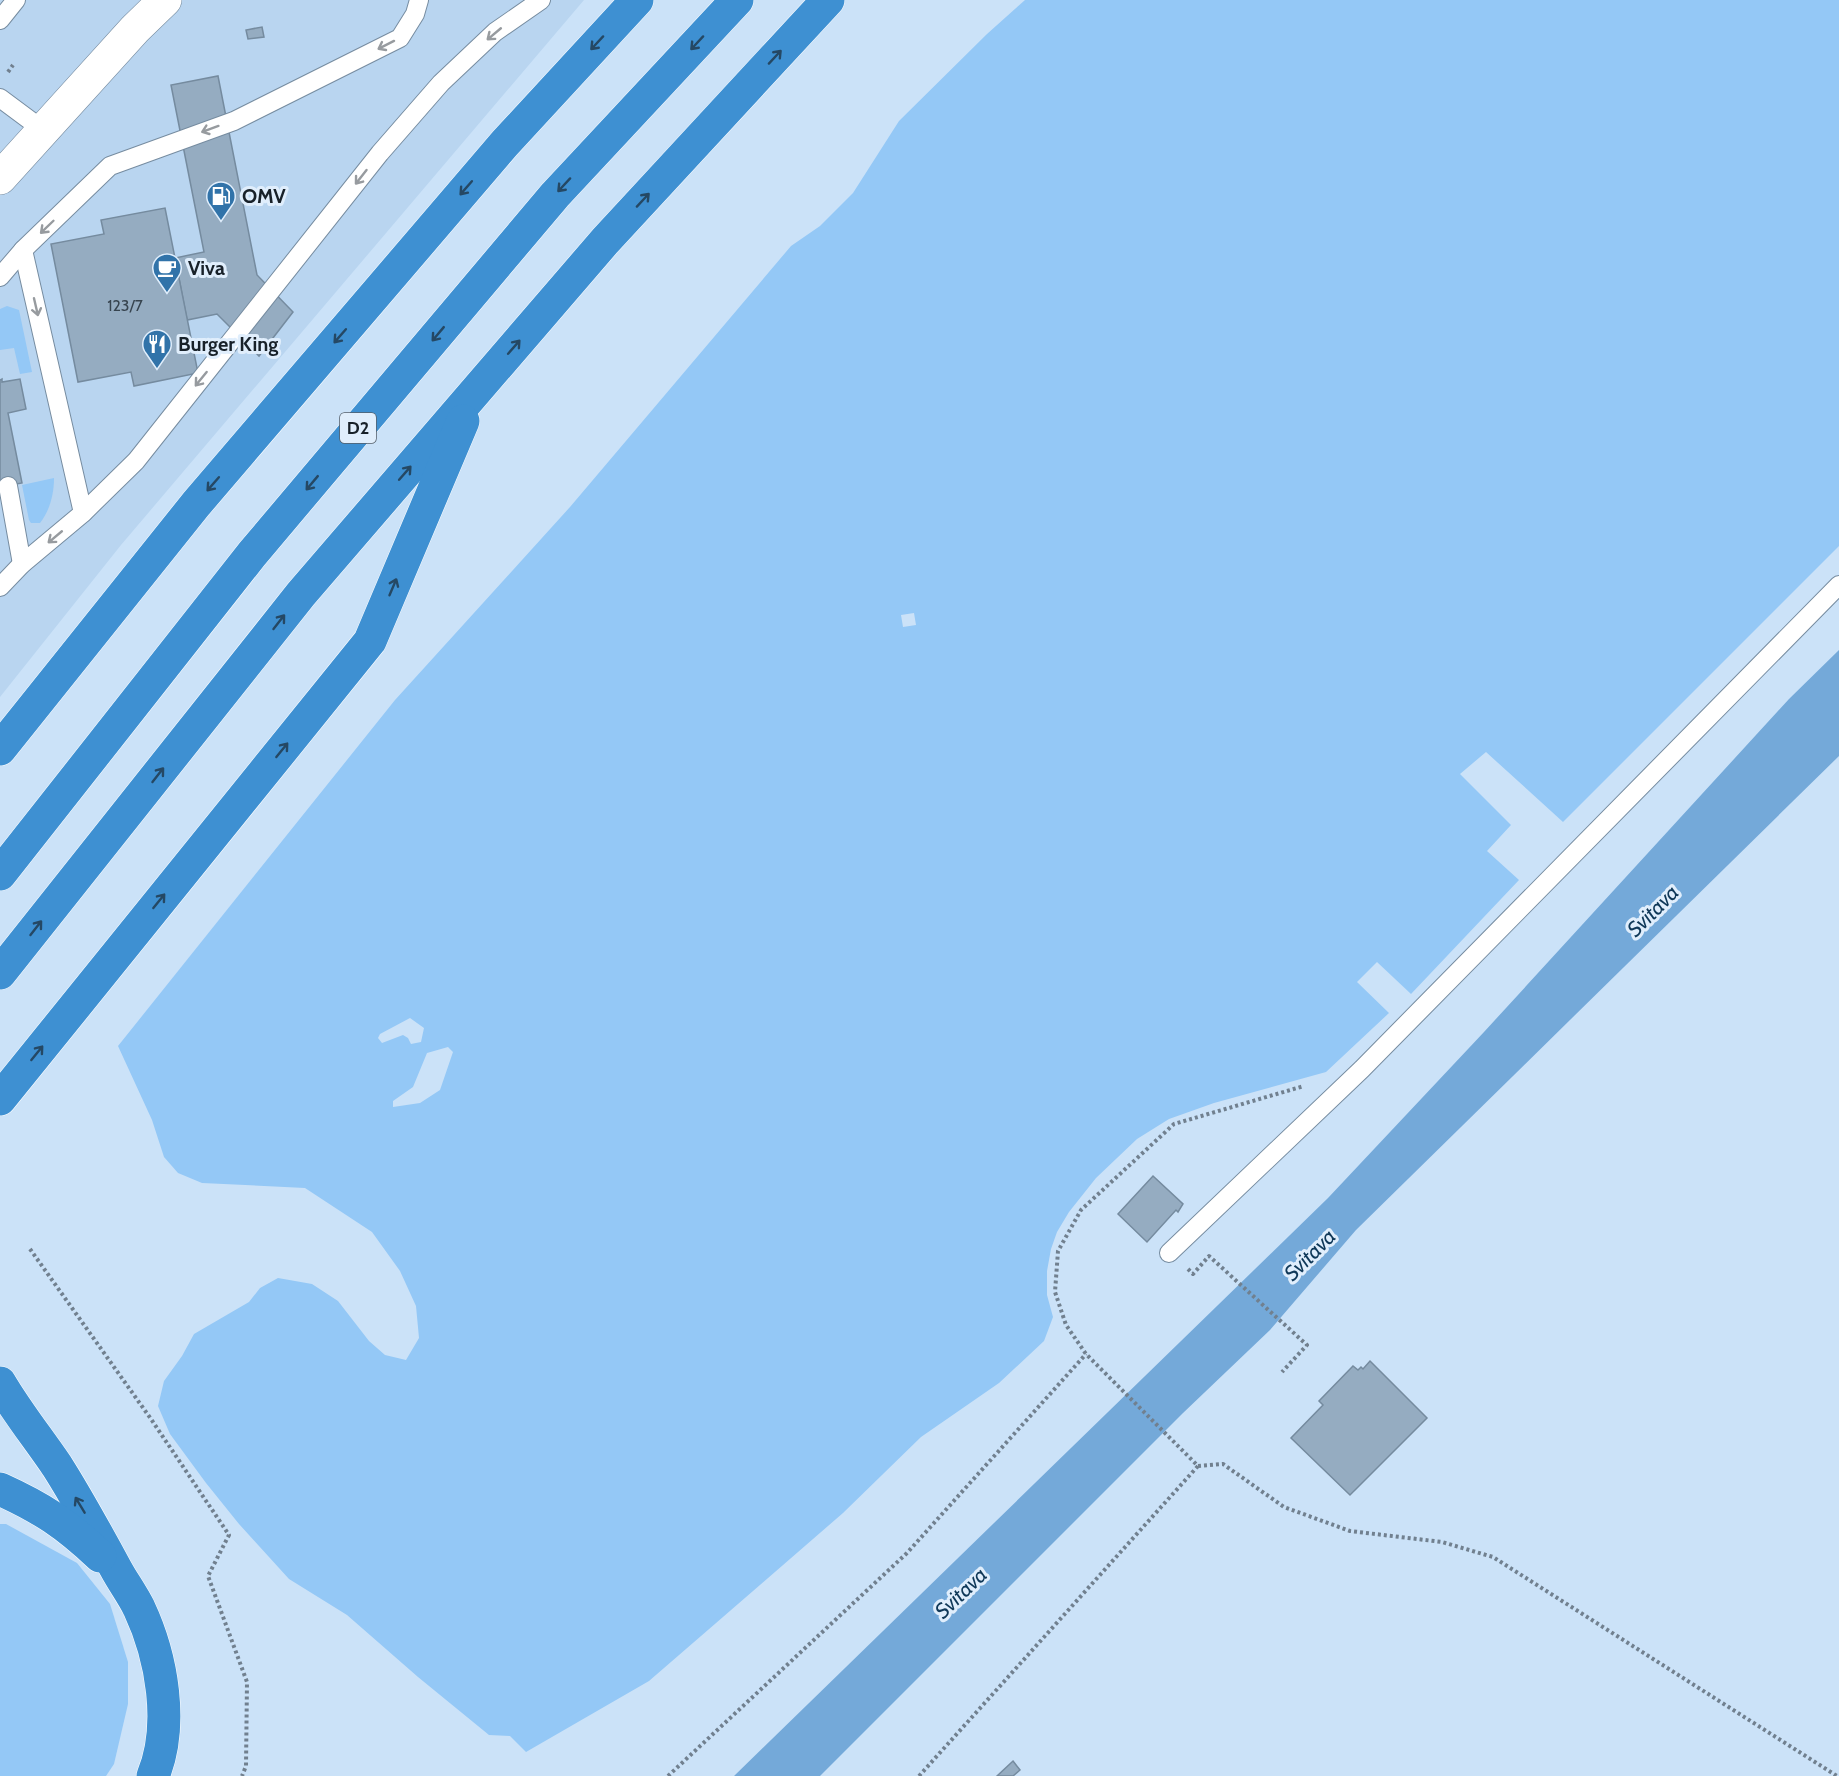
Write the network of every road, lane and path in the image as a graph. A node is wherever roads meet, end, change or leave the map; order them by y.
1 (16, 0) edge
2 (165, 0) edge
3 (419, 0) edge
4 (541, 0) edge
5 (637, 0) edge
6 (737, 0) edge
7 (828, 0) edge
8 (0, 20) edge
9 (0, 98) edge
10 (43, 130) junction
11 (0, 178) edge
12 (23, 250) junction
13 (0, 277) edge
14 (476, 391) junction
15 (8, 486) dead end
16 (83, 513) junction
17 (22, 564) junction
18 (1839, 585) edge
19 (0, 587) edge
20 (0, 749) edge
21 (0, 874) edge
22 (0, 973) edge
23 (1307, 1085) dead end
24 (0, 1099) edge
25 (30, 1249) dead end
26 (1169, 1253) dead end
27 (1209, 1256) dead end
28 (1086, 1354) junction
29 (1282, 1372) dead end
30 (0, 1383) edge
31 (1198, 1466) junction
32 (0, 1489) edge
33 (119, 1574) junction
34 (153, 1776) edge
35 (242, 1776) edge
36 (668, 1776) edge
37 (918, 1776) edge
38 (1837, 1776) edge

1 - 8 lane
2 - 10 street
3 -> 12 lane
4 -> 16 lane
5 -> 20 highway
6 -> 21 highway, D2
14 -> 7 highway
9 - 10 lane
10 - 11 street
12 - 13 lane
12 -> 16 lane
22 -> 14 highway
24 -> 14 highway
15 - 17 lane
16 -> 17 lane
17 - 19 lane
18 - 26 lane
23 - 28 path
25 - 35 path
27 - 29 path
28 - 31 path
28 - 36 path
33 -> 30 highway
31 - 37 path
31 - 38 path
32 - 33 highway
33 - 34 highway

